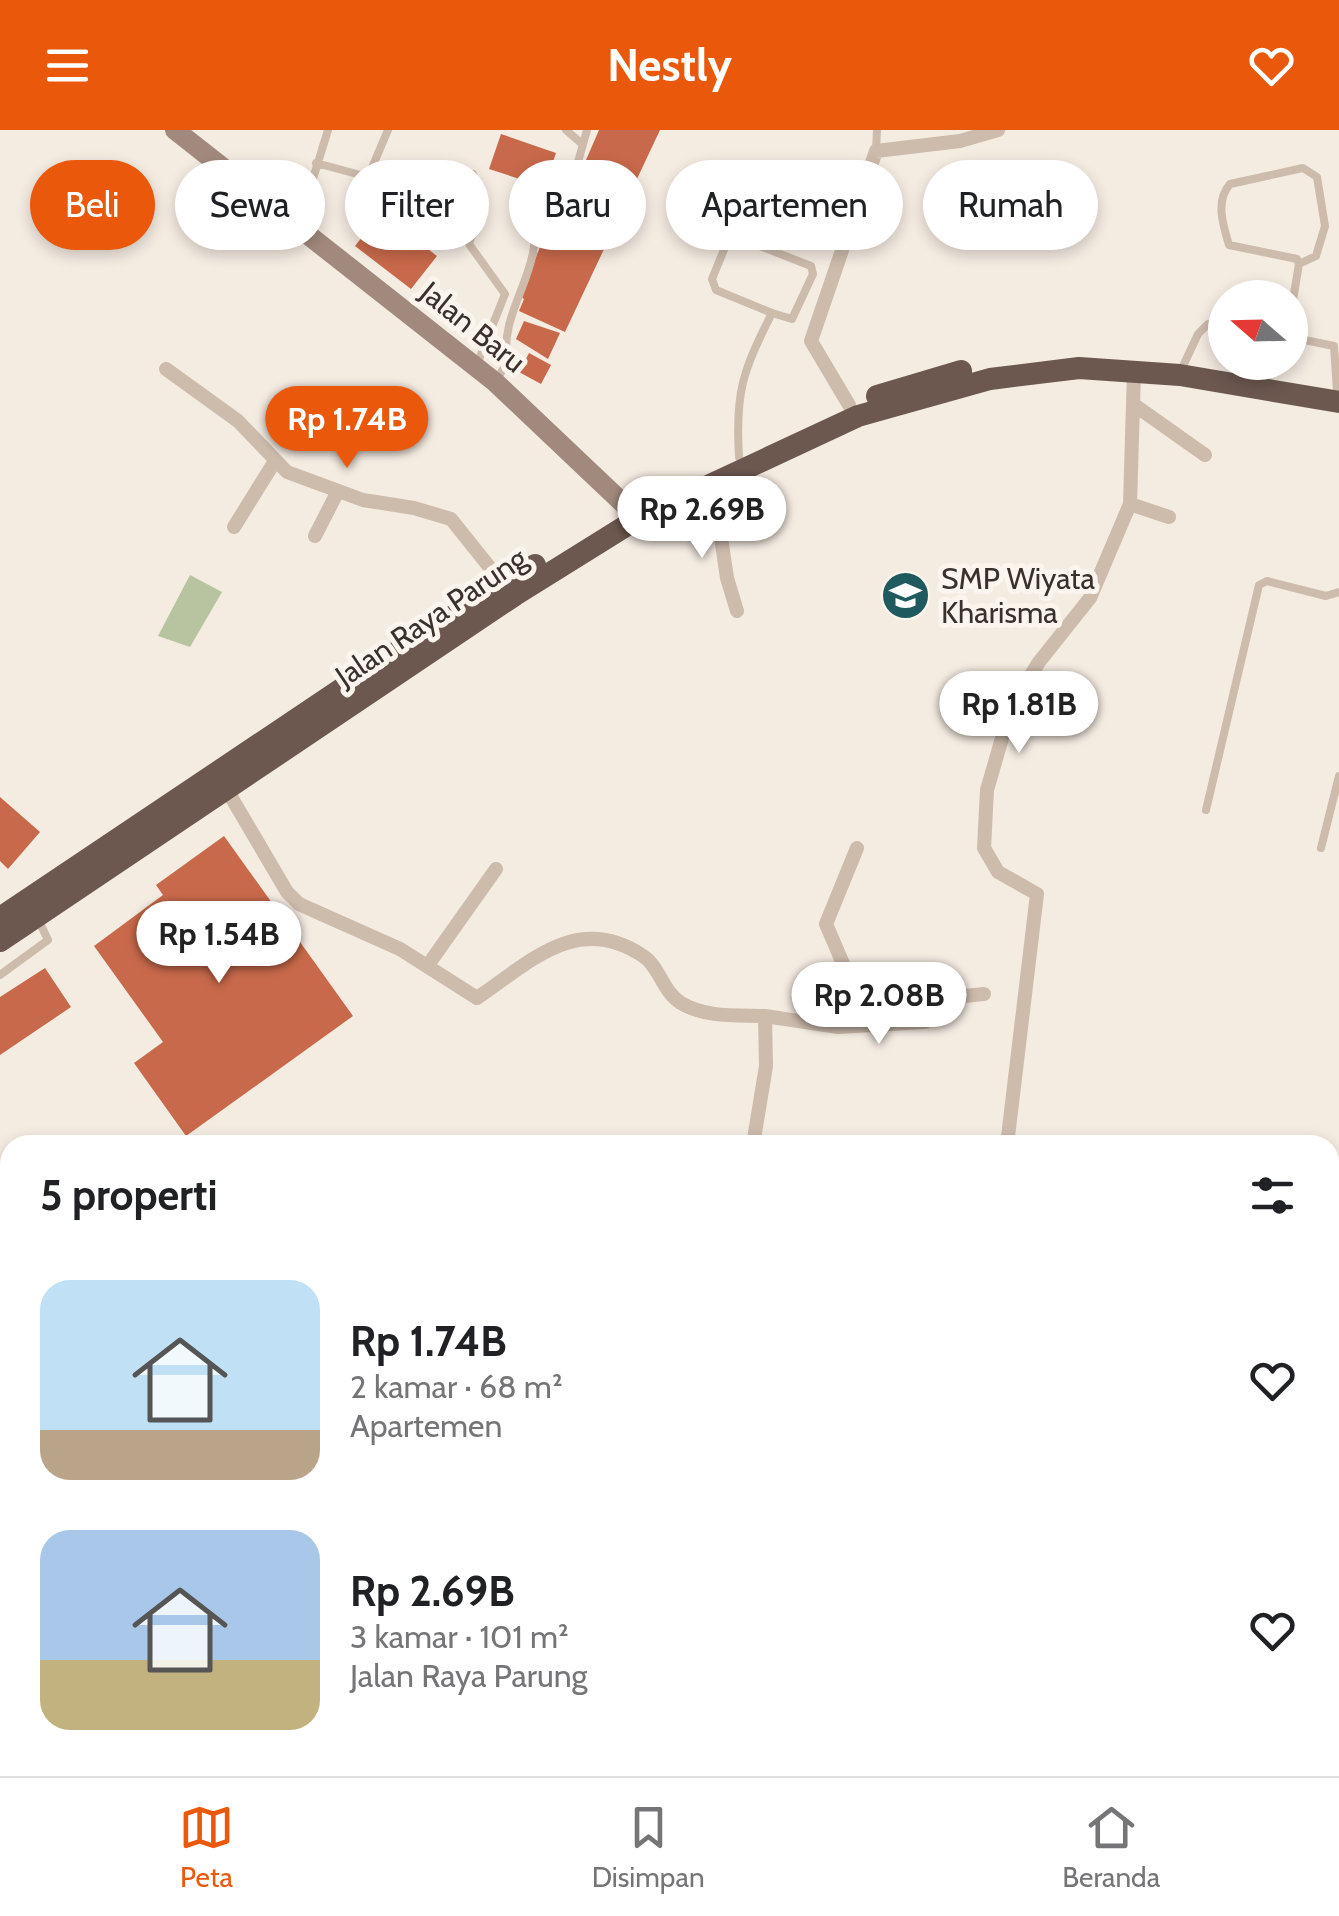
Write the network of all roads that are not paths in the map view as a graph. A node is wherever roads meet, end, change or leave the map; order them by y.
1 (175, 130) edge
2 (328, 130) edge
3 (388, 130) edge
4 (566, 130) edge
5 (587, 130) edge
6 (877, 130) edge
7 (998, 130) edge
8 (582, 143) junction
9 (876, 150) junction
10 (215, 160) edge
11 (317, 160) edge
12 (375, 160) edge
13 (325, 245) edge
14 (473, 250) edge
15 (1299, 264) junction
16 (1296, 280) edge
17 (772, 313) junction
18 (1208, 324) edge
19 (1308, 341) edge
20 (1184, 364) junction
21 (476, 367) junction
22 (166, 369) dead end
23 (1134, 372) junction
24 (495, 382) junction
25 (1338, 395) edge
26 (1134, 404) junction
27 (849, 405) junction
28 (1205, 455) dead end
29 (739, 456) junction
30 (275, 461) junction
31 (713, 483) junction
32 (338, 491) junction
33 (1130, 504) junction
34 (628, 508) junction
35 (1168, 518) dead end
36 (234, 527) dead end
37 (314, 536) dead end
38 (504, 584) junction
39 (1339, 592) edge
40 (737, 610) dead end
41 (1339, 776) edge
42 (227, 790) junction
43 (1206, 810) dead end
44 (857, 848) dead end
45 (1321, 848) dead end
46 (496, 869) dead end
47 (36, 917) junction
48 (0, 918) edge
49 (0, 941) edge
50 (428, 965) junction
51 (0, 975) edge
52 (984, 994) dead end
53 (765, 1016) junction
54 (848, 1026) junction
55 (755, 1135) edge
56 (1008, 1135) edge

1 - 10 main road, Jalan Baru
2 - 11 lane
3 - 12 lane
4 - 8 lane
5 - 8 lane
6 - 9 lane
7 - 9 street
8 - 24 lane
9 - 27 street
13 - 21 main road, Jalan Baru
14 - 21 lane
15 - 15 lane
15 - 16 lane
17 - 17 lane
17 - 29 lane
18 - 20 lane
19 - 25 lane
20 - 25 highway, Jalan Raya Parung
20 - 27 highway, Jalan Raya Parung
21 - 24 main road, Jalan Baru
22 - 30 street
23 - 25 highway, Jalan Raya Parung
23 - 26 street
23 - 31 highway, Jalan Raya Parung
24 - 34 main road, Jalan Baru
26 - 28 street
26 - 33 street
27 - 29 highway, Jalan Raya Parung
29 - 34 highway, Jalan Raya Parung
30 - 32 street
30 - 36 street
31 - 40 street
31 - 42 highway, Jalan Raya Parung
32 - 37 street
32 - 38 street
33 - 35 street
33 - 56 street
34 - 38 highway, Jalan Raya Parung
38 - 48 highway, Jalan Raya Parung
39 - 43 lane
41 - 45 lane
42 - 47 highway, Jalan Raya Parung
42 - 50 street
44 - 54 street
46 - 50 street
47 - 49 highway, Jalan Raya Parung
47 - 51 lane
50 - 53 street
52 - 54 street
53 - 54 street
53 - 55 street

